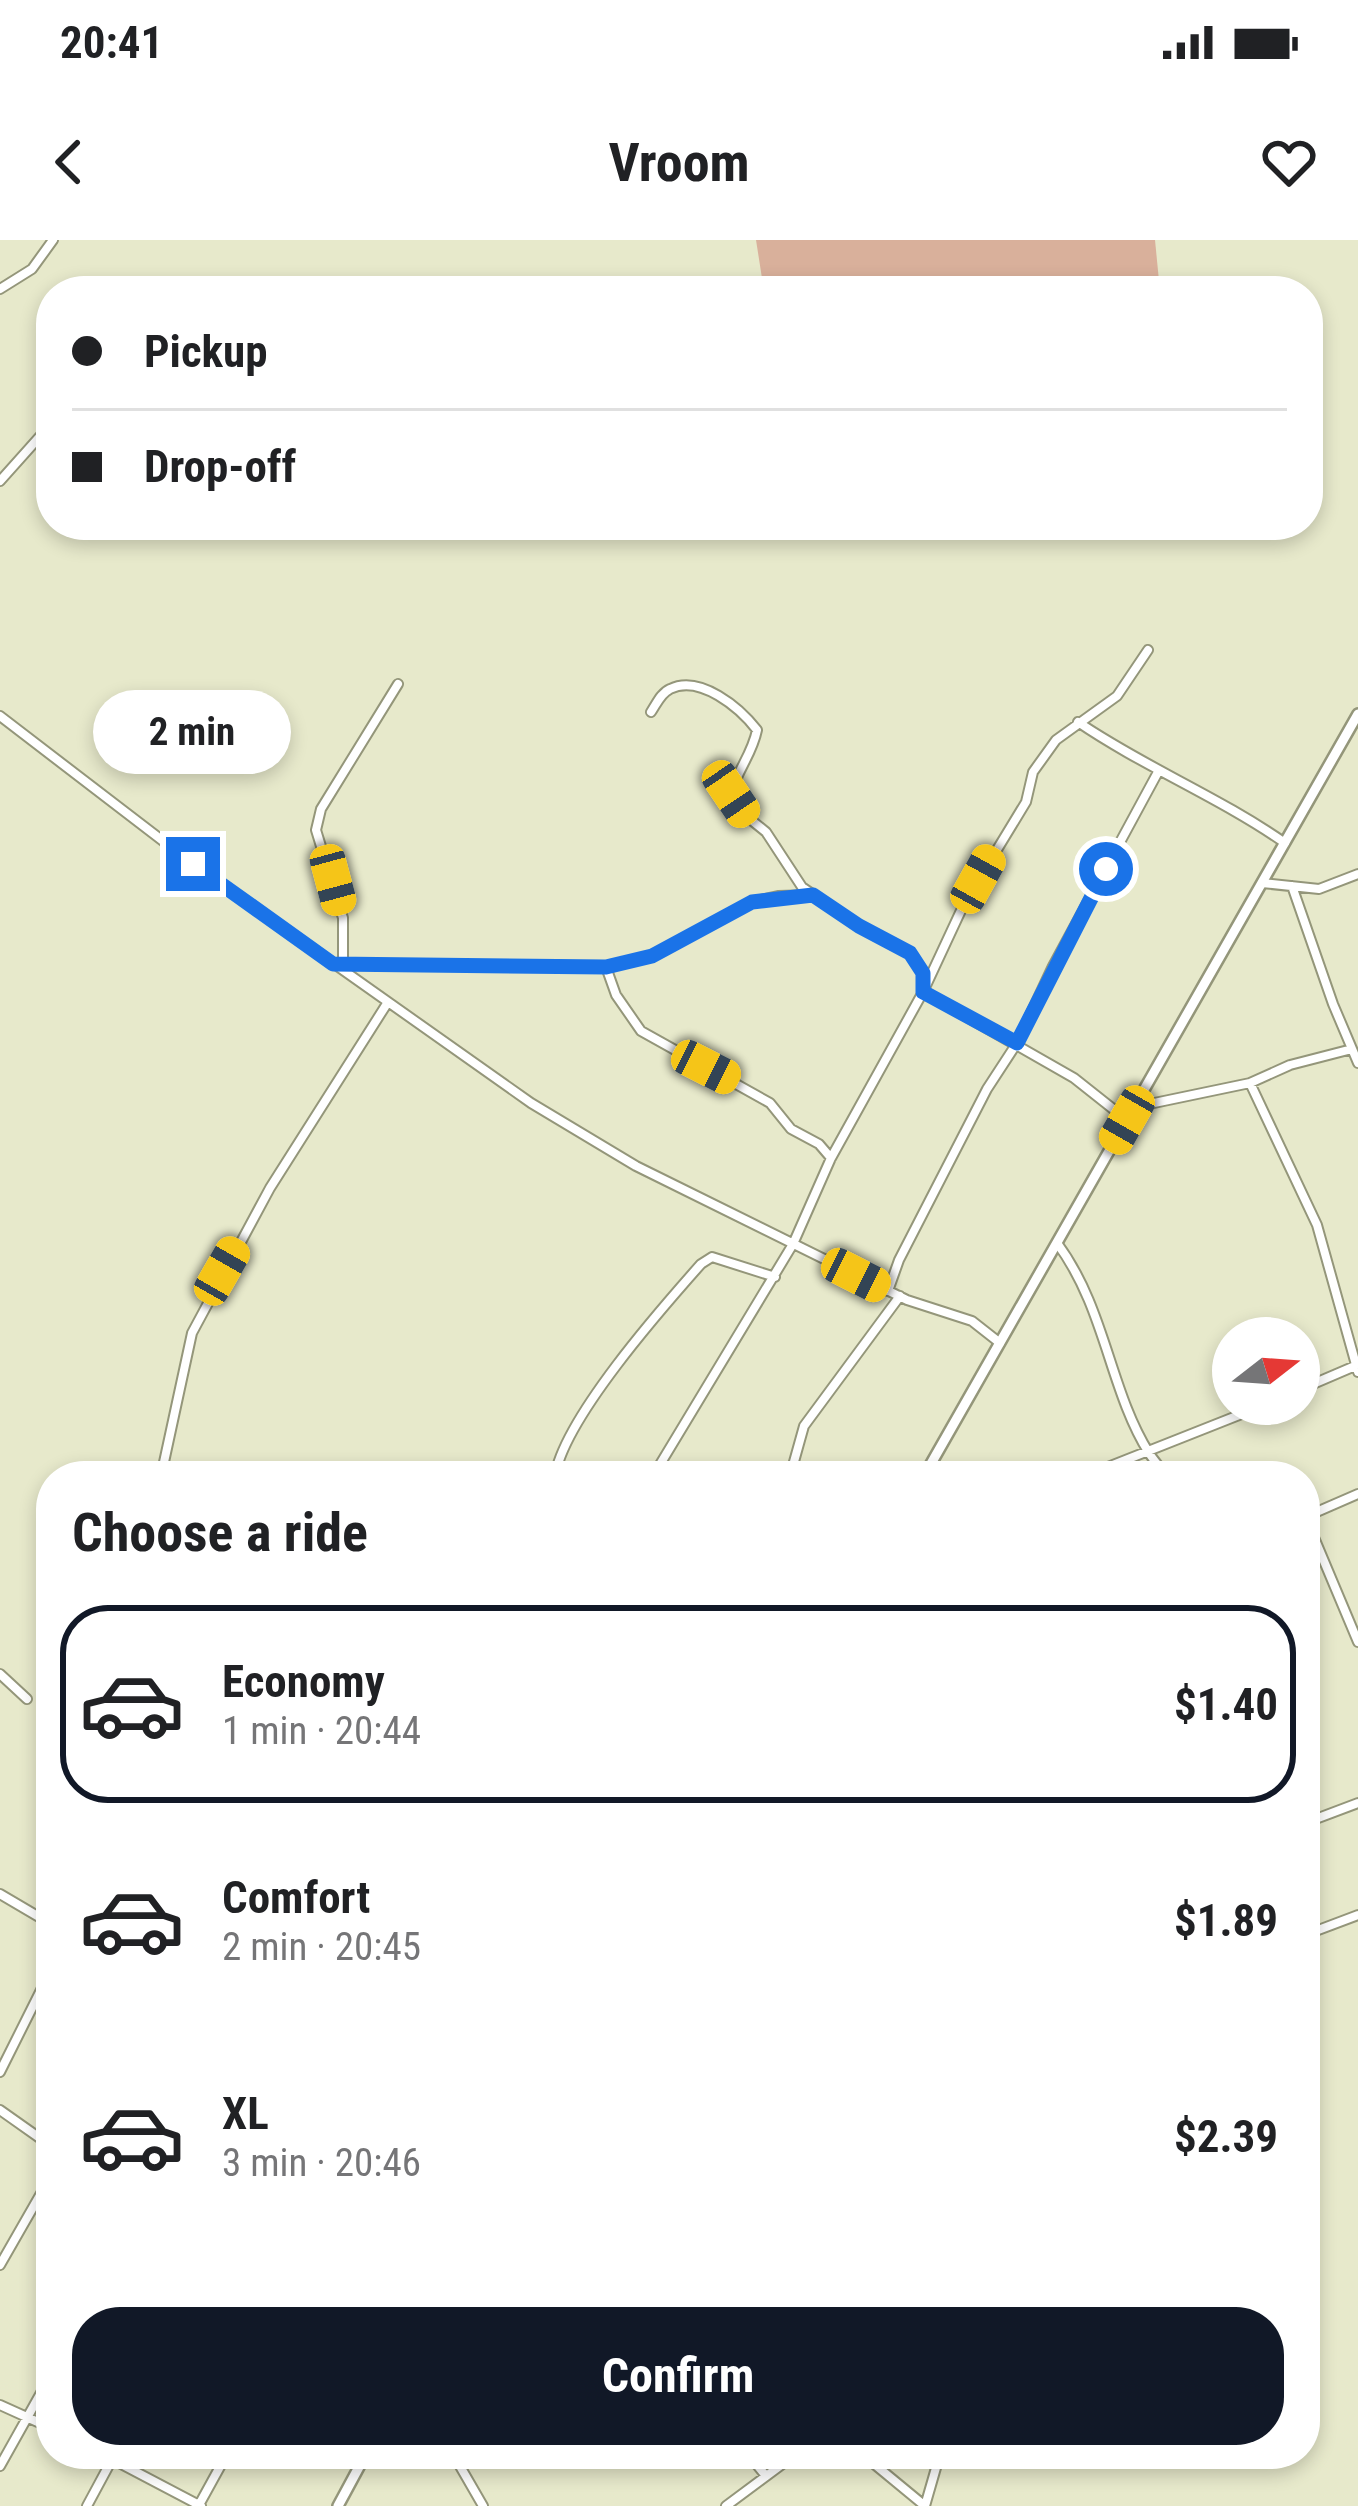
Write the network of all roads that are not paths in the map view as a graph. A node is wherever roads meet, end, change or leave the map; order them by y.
1 (52, 240) edge
2 (0, 289) edge
3 (36, 440) edge
4 (1, 477) edge
5 (1148, 650) dead end
6 (398, 684) dead end
7 (651, 712) dead end
8 (1358, 714) edge
9 (0, 716) edge
10 (1078, 722) junction
11 (1158, 772) junction
12 (1285, 843) junction
13 (1358, 874) edge
14 (1262, 883) junction
15 (1292, 886) junction
16 (813, 895) junction
17 (338, 964) junction
18 (606, 967) junction
19 (923, 992) junction
20 (388, 1002) junction
21 (1017, 1043) junction
22 (1352, 1049) junction
23 (1358, 1063) edge
24 (1250, 1083) junction
25 (1135, 1107) junction
26 (1127, 1120) junction
27 (831, 1158) junction
28 (1057, 1243) junction
29 (794, 1244) junction
30 (775, 1277) junction
31 (888, 1291) junction
32 (900, 1296) junction
33 (1000, 1343) junction
34 (1356, 1369) edge
35 (1320, 1382) edge
36 (1215, 1425) edge
37 (1149, 1452) junction
38 (164, 1461) edge
39 (560, 1461) edge
40 (662, 1461) edge
41 (794, 1461) edge
42 (933, 1461) edge
43 (1125, 1461) edge
44 (1155, 1461) edge
45 (1358, 1495) edge
46 (1320, 1510) edge
47 (1320, 1552) edge
48 (1358, 1642) edge
49 (0, 1674) edge
50 (27, 1699) dead end
51 (1358, 1803) edge
52 (1320, 1815) edge
53 (0, 1894) edge
54 (36, 1915) edge
55 (1358, 1915) edge
56 (1320, 1929) edge
57 (36, 2000) edge
58 (0, 2072) edge
59 (0, 2110) edge
60 (36, 2135) edge
61 (36, 2202) edge
62 (0, 2265) edge
63 (36, 2401) edge
64 (0, 2405) edge
65 (28, 2416) junction
66 (36, 2420) edge
67 (0, 2466) edge
68 (107, 2469) edge
69 (134, 2469) edge
70 (219, 2469) edge
71 (358, 2469) edge
72 (462, 2469) edge
73 (760, 2469) edge
74 (776, 2469) edge
75 (880, 2469) edge
76 (936, 2469) edge
77 (766, 2476) junction
78 (87, 2506) edge
79 (199, 2506) edge
80 (338, 2506) edge
81 (483, 2506) edge
82 (726, 2506) edge
83 (925, 2506) edge

1 - 2 street
3 - 4 street
5 - 10 street
6 - 17 street
7 - 16 street
8 - 12 street
9 - 17 street
10 - 11 street
10 - 19 street
11 - 12 street
11 - 21 street
12 - 14 street
13 - 15 street
14 - 15 street
14 - 25 street
15 - 22 street
16 - 18 street
16 - 19 street
17 - 18 street
17 - 20 street
18 - 27 street
19 - 21 street
19 - 27 street
20 - 29 street
20 - 38 street
21 - 26 street
21 - 31 street
22 - 23 street
22 - 24 street
24 - 25 street
24 - 34 street
25 - 26 street
26 - 28 street
27 - 29 street
28 - 33 street
28 - 37 street
29 - 30 street
29 - 31 street
30 - 39 street
30 - 40 street
31 - 32 street
32 - 33 street
32 - 41 street
33 - 42 street
34 - 35 street
36 - 37 street
37 - 43 street
37 - 44 street
45 - 46 street
47 - 48 street
49 - 50 street
51 - 52 street
53 - 54 street
55 - 56 street
57 - 58 street
59 - 60 street
61 - 62 street
63 - 65 street
64 - 65 street
65 - 66 street
65 - 67 street
68 - 78 street
69 - 79 street
70 - 79 street
71 - 80 street
72 - 81 street
73 - 77 street
74 - 77 street
75 - 83 street
76 - 83 street
77 - 82 street

